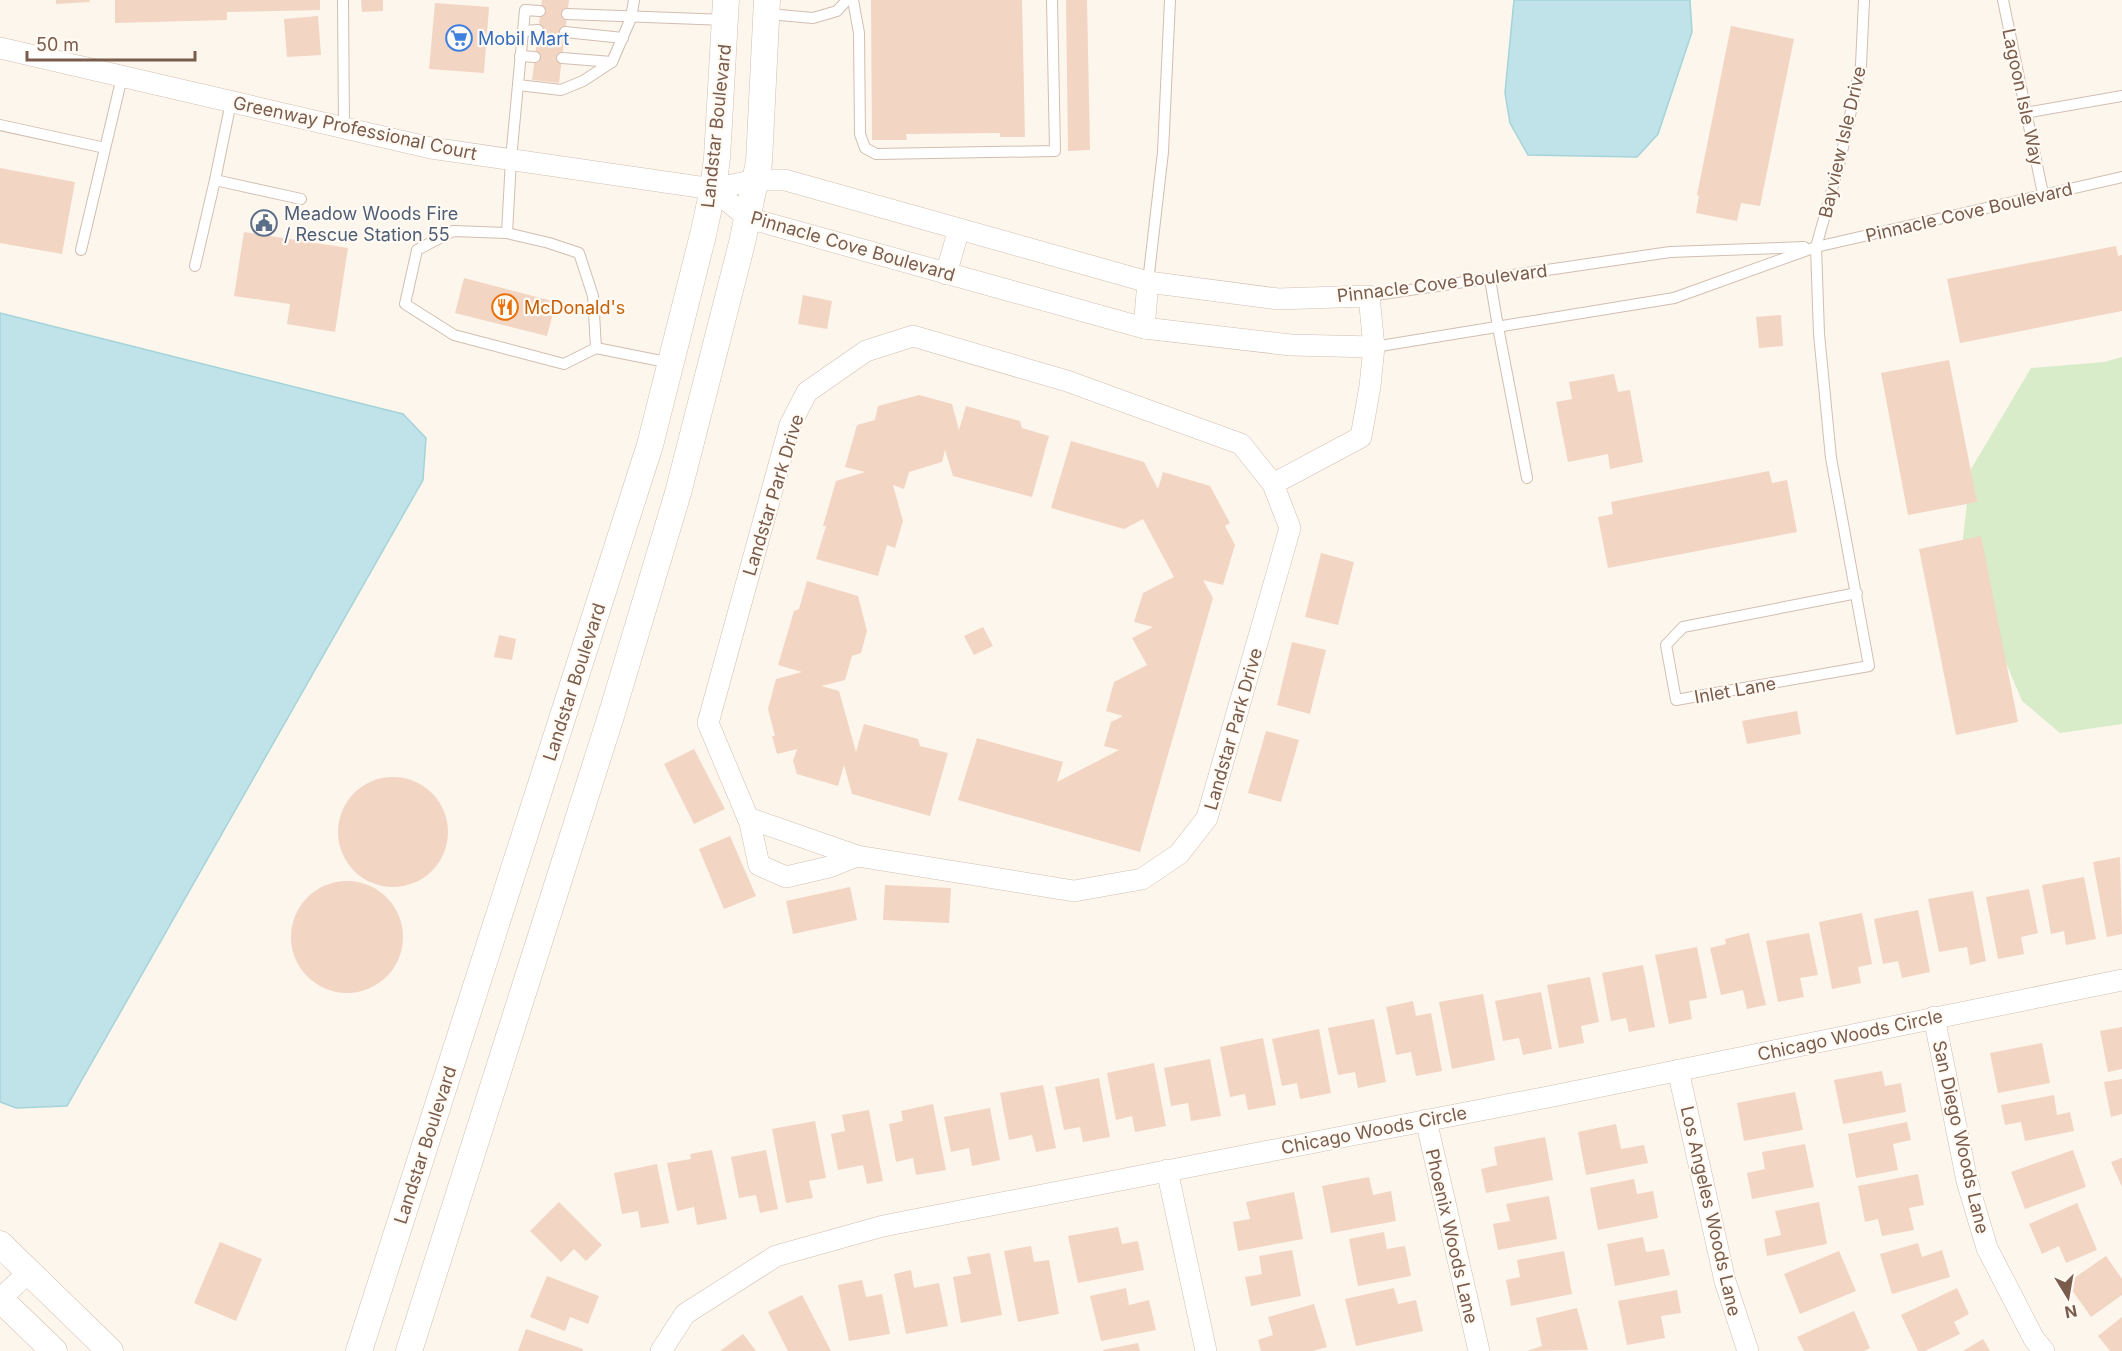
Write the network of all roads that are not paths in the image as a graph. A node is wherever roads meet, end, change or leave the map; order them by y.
1 (343, 0) edge
2 (634, 0) edge
3 (847, 0) edge
4 (854, 0) edge
5 (1052, 0) edge
6 (1170, 0) edge
7 (1864, 0) edge
8 (2003, 0) edge
9 (525, 5) edge
10 (768, 7) edge
11 (726, 10) edge
12 (540, 11) dead end
13 (567, 14) dead end
14 (631, 18) junction
15 (538, 30) dead end
16 (523, 31) junction
17 (565, 32) dead end
18 (622, 38) junction
19 (0, 48) edge
20 (520, 57) junction
21 (535, 57) dead end
22 (562, 58) dead end
23 (612, 62) junction
24 (122, 77) junction
25 (518, 85) junction
26 (2122, 96) edge
27 (231, 102) junction
28 (2025, 113) junction
29 (0, 125) edge
30 (344, 128) junction
31 (105, 148) junction
32 (511, 159) junction
33 (2122, 177) edge
34 (215, 180) junction
35 (756, 180) junction
36 (712, 189) junction
37 (2043, 194) junction
38 (301, 199) dead end
39 (748, 218) junction
40 (959, 229) junction
41 (507, 233) junction
42 (1816, 247) junction
43 (81, 250) dead end
44 (195, 266) dead end
45 (946, 273) junction
46 (1491, 279) junction
47 (1148, 282) junction
48 (1369, 296) junction
49 (1498, 327) junction
50 (1144, 328) junction
51 (1374, 347) junction
52 (596, 348) junction
53 (671, 363) junction
54 (1527, 478) dead end
55 (1273, 484) junction
56 (1857, 593) junction
57 (748, 818) junction
58 (857, 856) junction
59 (2122, 980) edge
60 (1934, 1017) junction
61 (1678, 1070) junction
62 (1426, 1120) junction
63 (1167, 1170) junction
64 (0, 1244) edge
65 (29, 1272) junction
66 (0, 1299) edge
67 (54, 1351) edge
68 (110, 1351) edge
69 (359, 1351) edge
70 (410, 1351) edge
71 (661, 1351) edge
72 (1206, 1351) edge
73 (1479, 1351) edge
74 (1748, 1351) edge
75 (2044, 1351) edge

1 - 30 lane
2 - 14 lane
3 - 10 lane
4 - 5 lane
6 - 47 lane
7 - 42 lane, Bayview Isle Drive
8 - 28 lane, Lagoon Isle Way
9 - 12 lane
9 - 16 lane
10 - 35 street
11 - 14 lane
11 - 36 street, Landstar Boulevard
13 - 14 lane
14 - 18 lane
15 - 16 lane
16 - 20 lane
17 - 18 lane
18 - 23 lane
19 - 24 street, Greenway Professional Court
20 - 21 lane
20 - 25 lane
22 - 23 lane
23 - 25 lane
24 - 27 street, Greenway Professional Court
24 - 31 lane
25 - 32 lane
26 - 28 lane
27 - 30 street, Greenway Professional Court
27 - 34 lane
28 - 37 lane, Lagoon Isle Way
29 - 31 lane
30 - 32 street, Greenway Professional Court
31 - 43 lane
32 - 36 street, Greenway Professional Court
32 - 41 lane
33 - 37 lane, Pinnacle Cove Boulevard
34 - 38 lane
34 - 44 lane
35 - 36 street, Pinnacle Cove Boulevard
35 - 39 street
35 - 40 street, Pinnacle Cove Boulevard
36 - 39 street, Pinnacle Cove Boulevard
36 - 53 street, Landstar Boulevard
37 - 42 lane, Pinnacle Cove Boulevard
39 - 45 street, Pinnacle Cove Boulevard
39 - 70 street
40 - 45 street
40 - 47 street, Pinnacle Cove Boulevard
41 - 52 lane
41 - 52 lane
42 - 46 lane, Pinnacle Cove Boulevard
42 - 49 lane, Pinnacle Cove Boulevard
42 - 56 lane, Inlet Lane
45 - 50 street, Pinnacle Cove Boulevard
46 - 48 lane, Pinnacle Cove Boulevard
46 - 49 lane
47 - 48 street, Pinnacle Cove Boulevard
47 - 50 street
48 - 51 street
49 - 51 lane, Pinnacle Cove Boulevard
49 - 54 lane
50 - 51 street, Pinnacle Cove Boulevard
51 - 55 street
52 - 53 lane
53 - 69 street, Landstar Boulevard
55 - 57 street, Landstar Park Drive
55 - 58 street, Landstar Park Drive
56 - 56 lane, Inlet Lane
57 - 58 street, Landstar Park Drive
57 - 58 street, Landstar Park Drive
59 - 60 street, Chicago Woods Circle
60 - 61 street, Chicago Woods Circle
60 - 75 street, San Diego Woods Lane
61 - 62 street, Chicago Woods Circle
61 - 74 street, Los Angeles Woods Lane
62 - 63 street, Chicago Woods Circle
62 - 73 street, Phoenix Woods Lane
63 - 71 street, Chicago Woods Circle
63 - 72 street
64 - 65 street
65 - 66 street
65 - 68 street
66 - 67 street

